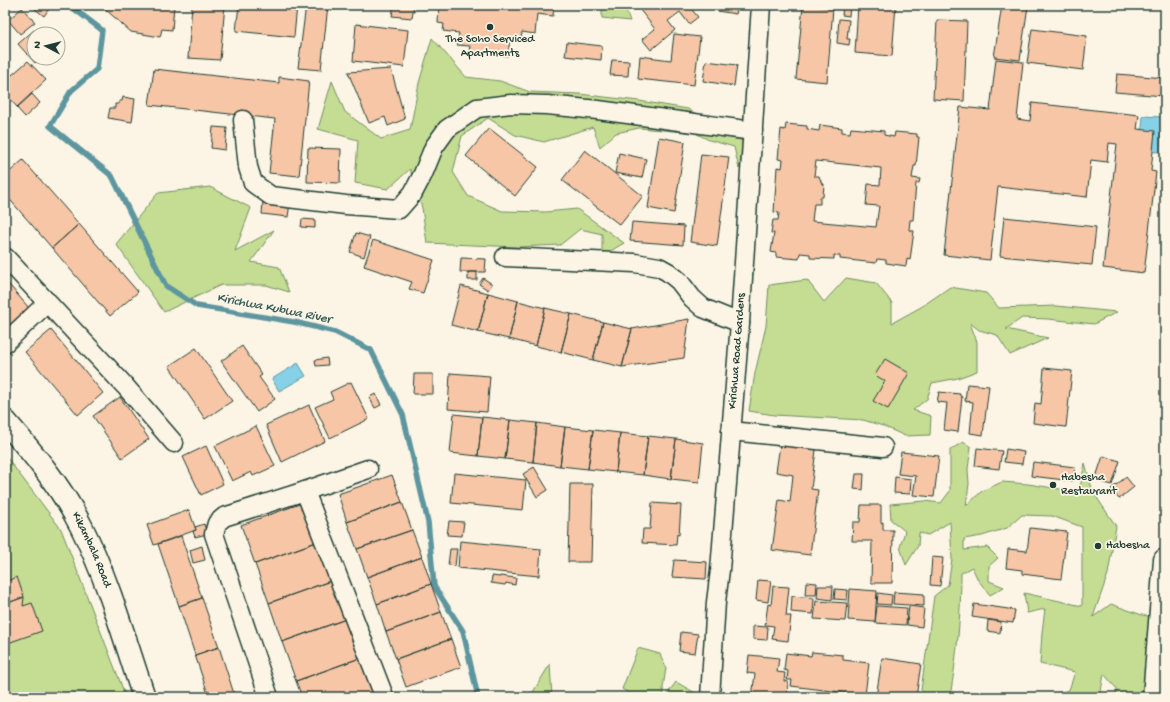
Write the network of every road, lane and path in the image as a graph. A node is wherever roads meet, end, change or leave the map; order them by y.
1 (761, 5) edge
2 (243, 120) dead end
3 (753, 131) junction
4 (5, 257) edge
5 (506, 257) dead end
6 (48, 302) junction
7 (740, 323) junction
8 (5, 343) edge
9 (5, 421) edge
10 (731, 432) junction
11 (174, 443) dead end
12 (882, 447) dead end
13 (368, 469) dead end
14 (305, 491) junction
15 (1165, 560) edge
16 (384, 696) dead end
17 (144, 697) edge
18 (269, 697) edge
19 (710, 697) edge
20 (1154, 697) edge

1 - 3 street, Kirichwa Road Gardens
2 - 3 street
3 - 7 street, Kirichwa Road Gardens
4 - 6 street
5 - 7 street
6 - 8 street
6 - 11 street
7 - 10 street, Kirichwa Road Gardens
9 - 17 main road, Kikambala Road
10 - 12 street
10 - 19 street, Kirichwa Road Gardens
13 - 14 street
14 - 16 street
14 - 18 street
15 - 20 main road

